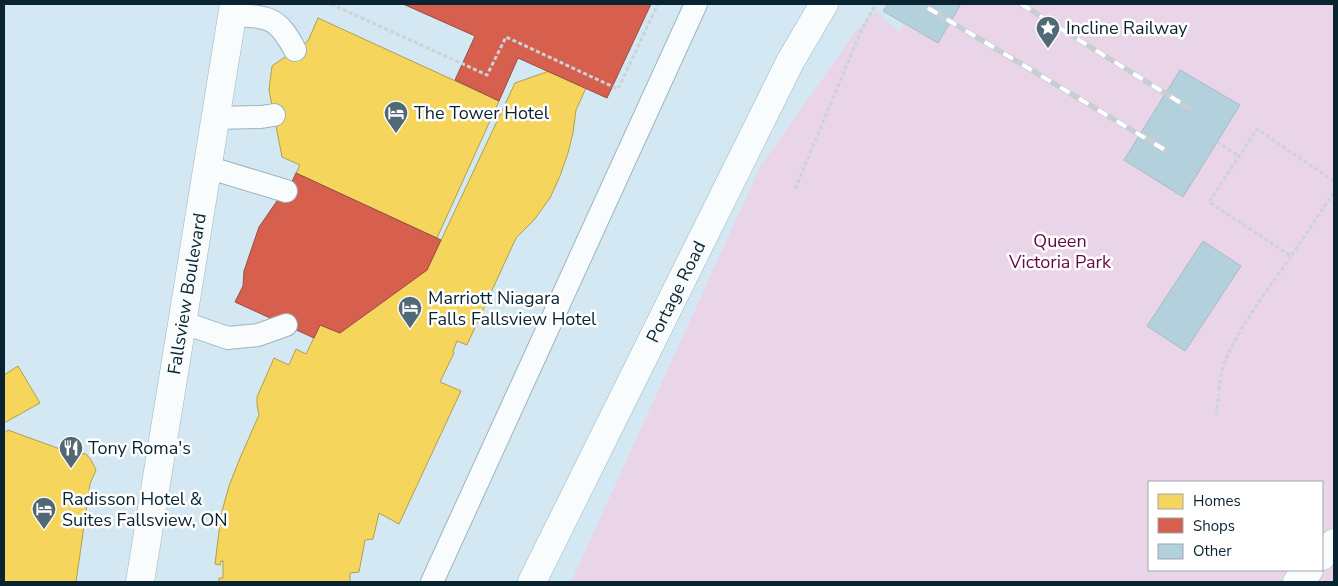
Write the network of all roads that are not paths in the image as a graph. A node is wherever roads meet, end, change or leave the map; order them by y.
1 (696, 4) edge
2 (800, 4) edge
3 (824, 4) edge
4 (234, 9) edge
5 (295, 50) dead end
6 (790, 62) junction
7 (274, 115) dead end
8 (215, 118) junction
9 (207, 167) junction
10 (286, 191) dead end
11 (181, 322) junction
12 (286, 325) dead end
13 (1334, 543) edge
14 (1323, 555) edge
15 (140, 582) edge
16 (432, 582) edge
17 (532, 582) edge

1 - 16 lane
2 - 6 main road
3 - 6 main road, Portage Road
4 - 5 lane
4 - 8 main road, Fallsview Boulevard
6 - 17 main road, Portage Road
7 - 8 lane
8 - 9 main road, Fallsview Boulevard
9 - 10 lane
9 - 11 main road, Fallsview Boulevard
11 - 12 lane
11 - 15 main road, Fallsview Boulevard
13 - 14 main road

